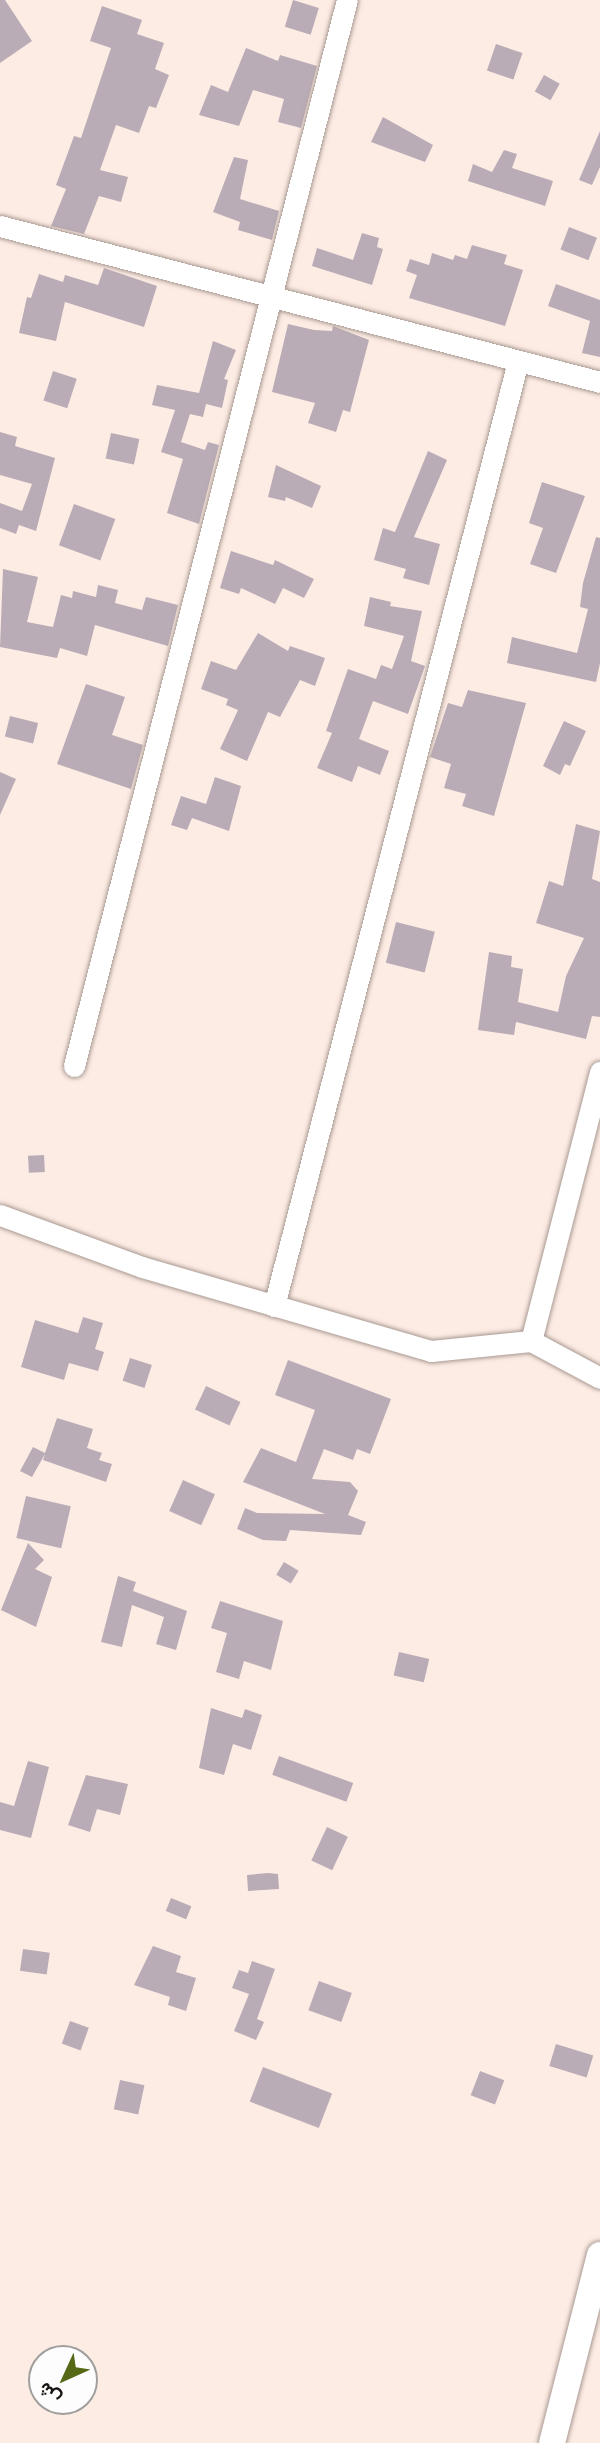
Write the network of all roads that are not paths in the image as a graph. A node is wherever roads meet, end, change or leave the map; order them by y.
1 (347, 0) edge
2 (0, 226) edge
3 (274, 297) junction
4 (518, 361) junction
5 (600, 382) edge
6 (74, 1066) dead end
7 (600, 1072) edge
8 (0, 1215) edge
9 (274, 1306) junction
10 (531, 1340) junction
11 (600, 1378) edge
12 (600, 2255) edge
13 (552, 2443) edge

1 - 3 street
2 - 3 street
3 - 4 street
3 - 6 street
4 - 5 street
4 - 9 street
7 - 10 street
8 - 9 street
9 - 10 street
10 - 11 street
12 - 13 street

